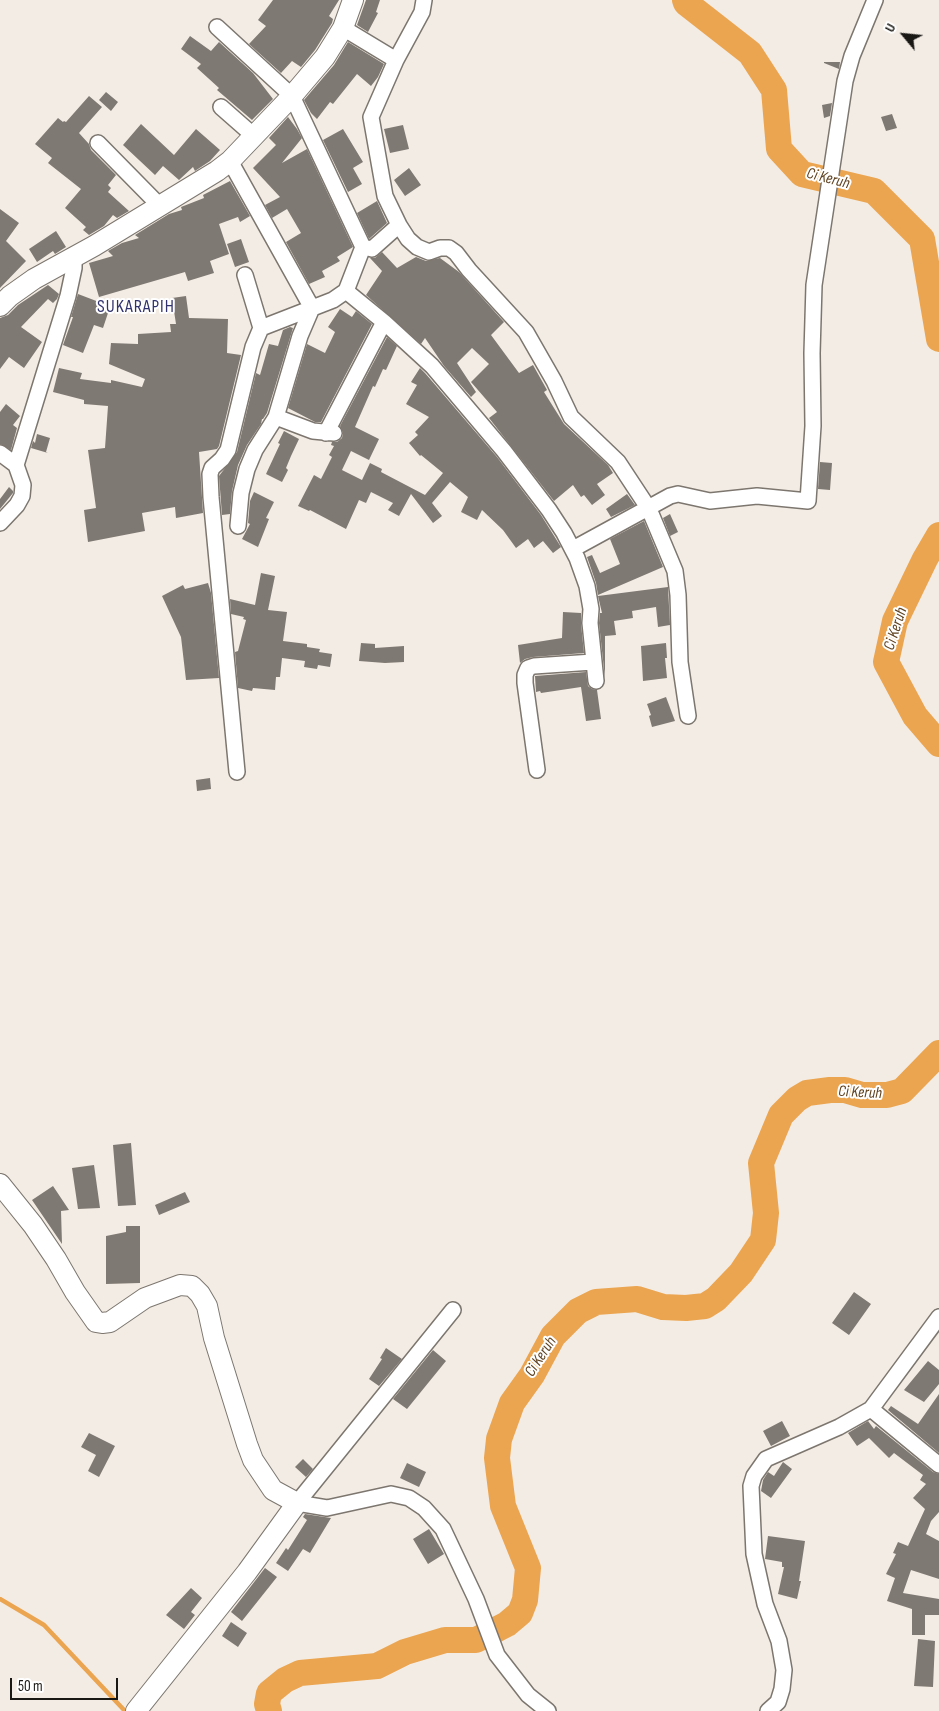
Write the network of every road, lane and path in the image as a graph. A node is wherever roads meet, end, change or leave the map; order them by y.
1 (424, 0) edge
2 (875, 0) edge
3 (351, 1) edge
4 (217, 27) dead end
5 (343, 28) junction
6 (396, 60) junction
7 (292, 96) junction
8 (220, 107) dead end
9 (254, 136) junction
10 (98, 143) dead end
11 (230, 161) junction
12 (159, 205) junction
13 (400, 225) junction
14 (363, 247) junction
15 (74, 256) junction
16 (245, 275) dead end
17 (346, 291) junction
18 (3, 297) edge
19 (312, 308) junction
20 (384, 322) junction
21 (261, 328) junction
22 (276, 416) junction
23 (0, 453) edge
24 (16, 465) junction
25 (649, 509) junction
26 (0, 523) edge
27 (238, 526) dead end
28 (573, 549) junction
29 (593, 662) junction
30 (596, 681) dead end
31 (688, 716) dead end
32 (537, 770) dead end
33 (237, 772) dead end
34 (0, 1184) edge
35 (454, 1310) dead end
36 (938, 1320) edge
37 (872, 1409) junction
38 (939, 1465) edge
39 (297, 1503) junction
40 (136, 1711) edge
41 (548, 1711) edge
42 (768, 1711) edge

1 - 6 street
2 - 25 street
3 - 5 street
4 - 7 street
5 - 6 street
5 - 7 street
6 - 13 street
7 - 9 street
7 - 14 street
8 - 9 street
9 - 11 street
10 - 12 street
11 - 12 street
11 - 19 street
12 - 15 street
13 - 14 street
13 - 25 street
14 - 17 street
15 - 18 street
15 - 24 street
16 - 21 street
17 - 19 street
17 - 20 street
19 - 21 street
19 - 22 street
20 - 22 street
20 - 28 street
21 - 33 street
22 - 27 street
23 - 24 street
24 - 26 street
25 - 28 street
25 - 31 street
28 - 29 street
29 - 30 street
29 - 32 street
34 - 39 street
35 - 39 street
36 - 37 street
37 - 38 street
37 - 42 street
39 - 40 street
39 - 41 street

